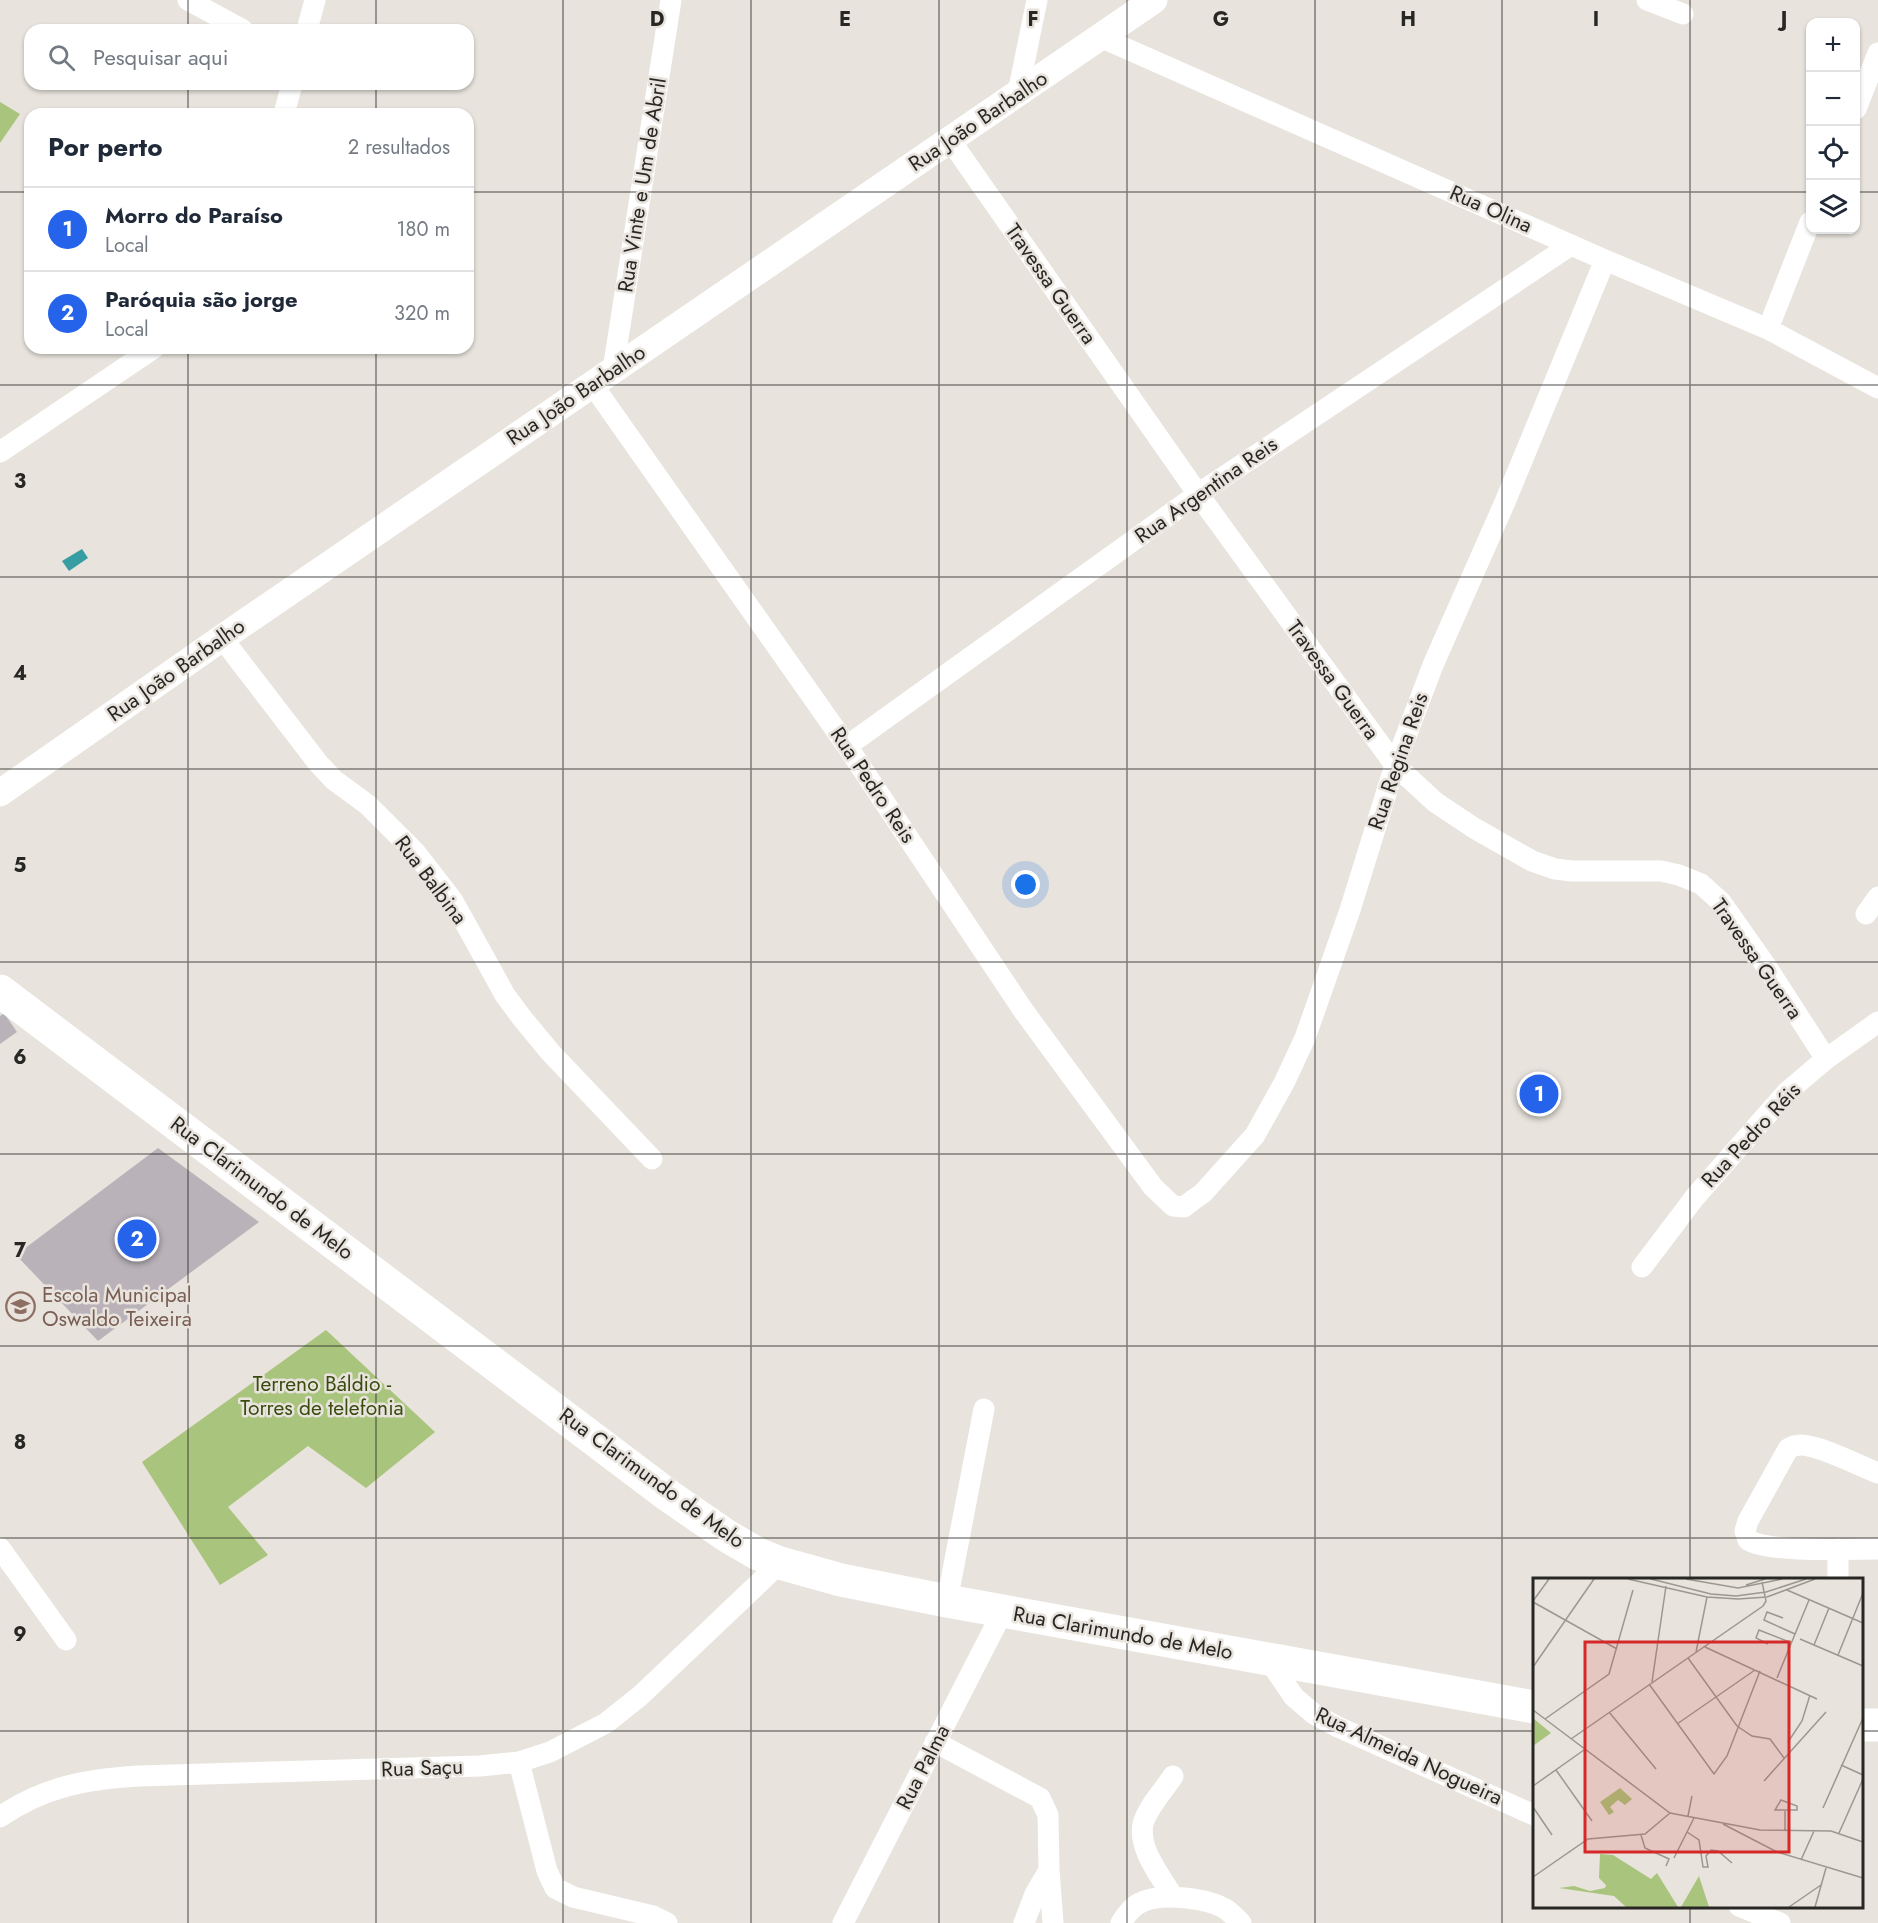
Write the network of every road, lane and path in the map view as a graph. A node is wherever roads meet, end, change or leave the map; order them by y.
1 (188, 0) edge
2 (315, 0) edge
3 (671, 0) edge
4 (1037, 0) edge
5 (1154, 0) edge
6 (1647, 0) edge
7 (1683, 14) dead end
8 (232, 24) edge
9 (309, 24) edge
10 (1100, 37) junction
11 (1878, 53) edge
12 (290, 90) edge
13 (1018, 93) junction
14 (1860, 99) edge
15 (286, 108) edge
16 (950, 140) junction
17 (1806, 232) edge
18 (1571, 245) junction
19 (1605, 260) junction
20 (1768, 329) junction
21 (145, 354) edge
22 (603, 377) junction
23 (1878, 388) edge
24 (0, 452) edge
25 (1198, 494) junction
26 (222, 638) junction
27 (847, 746) junction
28 (1395, 765) junction
29 (0, 793) edge
30 (1878, 897) edge
31 (1866, 914) dead end
32 (0, 992) edge
33 (1878, 1022) edge
34 (1826, 1059) junction
35 (652, 1159) dead end
36 (1152, 1187) joint
37 (1642, 1267) dead end
38 (984, 1409) dead end
39 (1878, 1473) edge
40 (0, 1548) edge
41 (1838, 1549) junction
42 (1878, 1549) edge
43 (780, 1563) junction
44 (1838, 1578) edge
45 (947, 1601) junction
46 (1003, 1611) junction
47 (66, 1640) dead end
48 (1268, 1659) junction
49 (1533, 1707) edge
50 (935, 1742) junction
51 (519, 1762) junction
52 (1173, 1776) dead end
53 (1533, 1815) edge
54 (0, 1817) edge
55 (1049, 1870) junction
56 (1173, 1897) junction
57 (1744, 1908) edge
58 (667, 1923) edge
59 (843, 1923) edge
60 (1024, 1923) edge
61 (1053, 1923) edge
62 (1121, 1923) edge
63 (1241, 1923) edge
64 (1780, 1923) edge

1 - 8 street
2 - 9 street
3 - 22 street, Rua Vinte e Um de Abril
4 - 13 street
5 - 10 street, Rua João Barbalho
6 - 7 street
10 - 13 street, Rua João Barbalho
10 - 18 street, Rua Olina
11 - 14 street
12 - 15 street
13 - 16 street, Rua João Barbalho
16 - 22 street, Rua João Barbalho
16 - 25 street, Travessa Guerra
17 - 20 street
18 - 19 street, Rua Olina
18 - 25 street, Rua Argentina Reis
19 - 20 street, Rua Olina
19 - 28 street, Rua Regina Reis
20 - 23 street, Rua Olina
21 - 24 street
22 - 26 street, Rua João Barbalho
22 - 27 street, Rua Pedro Reis
25 - 27 street, Rua Argentina Reis
25 - 28 street, Travessa Guerra
26 - 29 street, Rua João Barbalho
26 - 35 street, Rua Balbina
27 - 36 street, Rua Pedro Reis
28 - 34 street, Travessa Guerra
28 - 36 street, Rua Regina Reis
30 - 31 street
32 - 43 main road, Rua Clarimundo de Melo
33 - 34 street, Rua Pedro Réis
34 - 37 street, Rua Pedro Réis
38 - 45 street
39 - 41 street
40 - 47 street
41 - 42 street
41 - 44 street
43 - 45 main road, Rua Clarimundo de Melo
43 - 51 street, Rua Saçu
45 - 46 main road, Rua Clarimundo de Melo
46 - 48 main road, Rua Clarimundo de Melo
46 - 50 street, Rua Palma
48 - 49 main road, Rua Clarimundo de Melo
48 - 53 street, Rua Almeida Nogueira
50 - 55 street
50 - 59 street, Rua Palma
51 - 54 street, Rua Saçu
51 - 58 street
52 - 56 street
55 - 60 street
55 - 61 street
56 - 62 street
56 - 63 street
57 - 64 street

